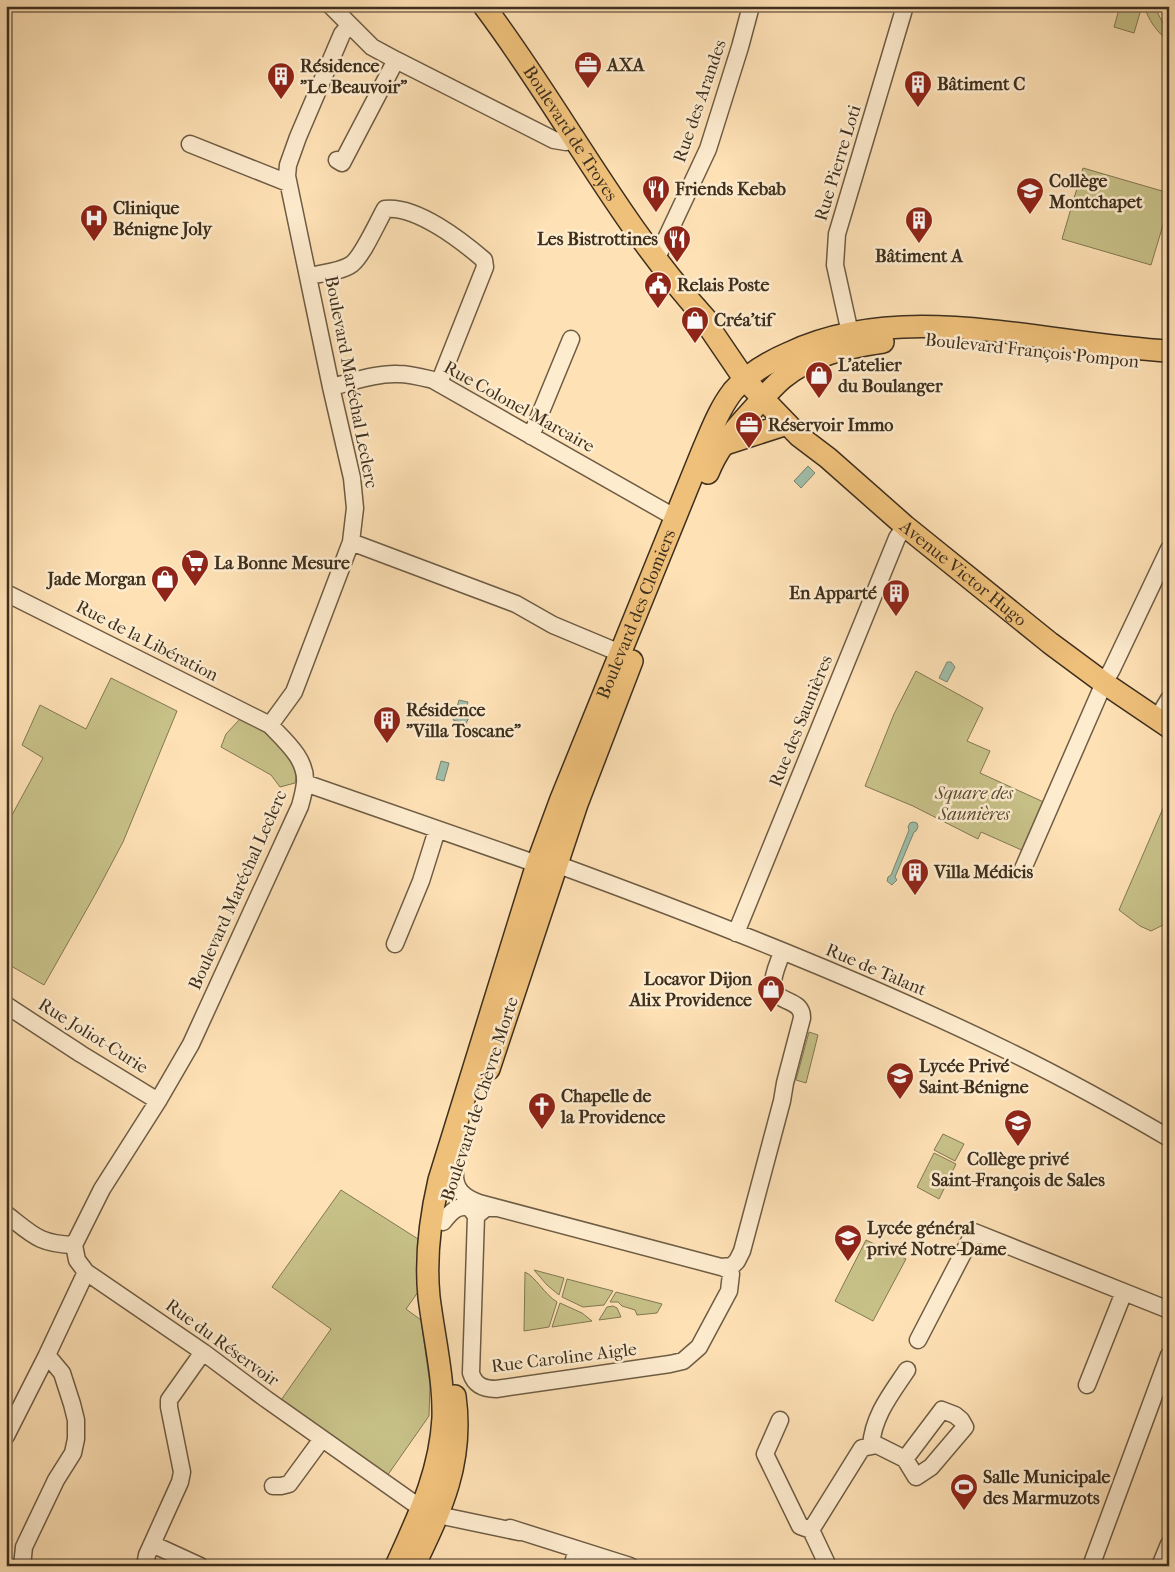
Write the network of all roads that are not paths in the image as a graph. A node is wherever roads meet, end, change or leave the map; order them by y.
1 (330, 6) edge
2 (484, 6) edge
3 (750, 6) edge
4 (905, 6) edge
5 (350, 26) junction
6 (396, 60) junction
7 (573, 137) junction
8 (190, 144) dead end
9 (337, 160) dead end
10 (288, 183) junction
11 (656, 260) junction
12 (309, 276) junction
13 (696, 308) joint
14 (841, 335) junction
15 (571, 339) dead end
16 (1169, 351) edge
17 (1169, 364) edge
18 (439, 383) junction
19 (758, 386) junction
20 (331, 387) junction
21 (787, 424) junction
22 (531, 436) junction
23 (718, 452) junction
24 (828, 458) junction
25 (676, 518) junction
26 (905, 526) junction
27 (351, 542) junction
28 (1169, 549) edge
29 (6, 593) edge
30 (620, 653) junction
31 (1104, 683) junction
32 (1169, 698) edge
33 (1163, 723) edge
34 (270, 725) junction
35 (305, 783) junction
36 (437, 830) junction
37 (546, 864) junction
38 (1022, 871) dead end
39 (736, 933) junction
40 (395, 944) dead end
41 (782, 952) junction
42 (6, 1005) edge
43 (158, 1101) junction
44 (1169, 1138) edge
45 (455, 1172) junction
46 (496, 1208) junction
47 (6, 1214) edge
48 (476, 1216) junction
49 (443, 1222) junction
50 (74, 1245) junction
51 (722, 1267) junction
52 (86, 1272) junction
53 (1124, 1292) junction
54 (1169, 1310) edge
55 (918, 1340) dead end
56 (203, 1352) junction
57 (47, 1355) junction
58 (1169, 1355) edge
59 (907, 1370) dead end
60 (1087, 1385) dead end
61 (780, 1420) dead end
62 (6, 1436) edge
63 (322, 1440) junction
64 (871, 1446) junction
65 (905, 1459) dead end
66 (273, 1486) dead end
67 (435, 1509) junction
68 (811, 1530) junction
69 (152, 1544) junction
70 (1169, 1544) edge
71 (577, 1550) junction
72 (22, 1566) edge
73 (145, 1566) edge
74 (200, 1566) edge
75 (396, 1566) edge
76 (406, 1566) edge
77 (414, 1566) edge
78 (572, 1566) edge
79 (630, 1566) edge
80 (828, 1566) edge
81 (1091, 1566) edge
82 (1160, 1566) edge

1 - 5 street
2 - 7 main road, Boulevard de Troyes
3 - 11 street, Rue des Arandes
4 - 14 street, Rue Pierre Loti
5 - 6 street
5 - 10 street, Boulevard Maréchal Leclerc
6 - 7 street
6 - 9 street
7 - 11 main road, Boulevard de Troyes
8 - 10 street
10 - 12 street, Boulevard Maréchal Leclerc
11 - 13 main road, Boulevard de Troyes
12 - 18 street
12 - 20 street, Boulevard Maréchal Leclerc
13 - 19 main road, Avenue Victor Hugo
14 - 16 main road, Boulevard François Pompon
14 - 19 main road
15 - 22 street
17 - 19 main road, Boulevard François Pompon
18 - 20 street, Rue Colonel Marcaire
18 - 22 street, Rue Colonel Marcaire
19 - 21 main road, Avenue Victor Hugo
19 - 23 main road, Boulevard des Clomiers
19 - 24 main road, Avenue Victor Hugo
19 - 25 main road, Boulevard des Clomiers
20 - 27 street, Boulevard Maréchal Leclerc
21 - 23 main road
21 - 24 main road, Avenue Victor Hugo
22 - 25 street, Rue Colonel Marcaire
23 - 37 main road, Boulevard des Clomiers
24 - 26 main road, Avenue Victor Hugo
25 - 30 main road, Boulevard des Clomiers
26 - 31 main road, Avenue Victor Hugo
26 - 39 street, Rue des Saunières
27 - 30 street
27 - 34 street, Boulevard Maréchal Leclerc
28 - 31 street
29 - 34 street, Rue de la Libération
30 - 37 main road, Boulevard des Clomiers
31 - 33 main road, Avenue Victor Hugo
31 - 38 street
32 - 33 street
34 - 35 street, Boulevard Maréchal Leclerc
35 - 36 street
35 - 43 street, Boulevard Maréchal Leclerc
36 - 37 street
36 - 40 street
37 - 39 street, Rue de Talant
37 - 45 main road, Boulevard de Chèvre Morte
37 - 67 main road, Boulevard de Chèvre Morte
39 - 41 street, Rue de Talant
41 - 44 street, Rue de Talant
41 - 51 street
42 - 43 street, Rue Joliot-Curie
43 - 50 street, Boulevard Maréchal Leclerc
45 - 46 street
45 - 49 main road, Boulevard de Chèvre Morte
46 - 48 street
46 - 51 street
47 - 50 street
48 - 49 street
48 - 51 street, Rue Caroline Aigle
49 - 67 main road, Boulevard de Chèvre Morte
50 - 52 street, Rue du Réservoir
52 - 56 street, Rue du Réservoir
52 - 57 street
53 - 54 street
53 - 55 street
53 - 60 street
56 - 63 street, Rue du Réservoir
56 - 69 street
57 - 62 street
57 - 72 street
58 - 81 street
59 - 64 street
61 - 68 street
63 - 66 street
63 - 67 street, Rue du Réservoir
64 - 65 street
64 - 68 street
67 - 71 street, Rue du Réservoir
67 - 75 main road, Boulevard de Chèvre Morte
67 - 76 main road
67 - 77 main road, Boulevard de Chèvre Morte
68 - 80 street
69 - 73 street
69 - 74 street
70 - 82 street
71 - 78 street
71 - 79 street, Rue du Réservoir

